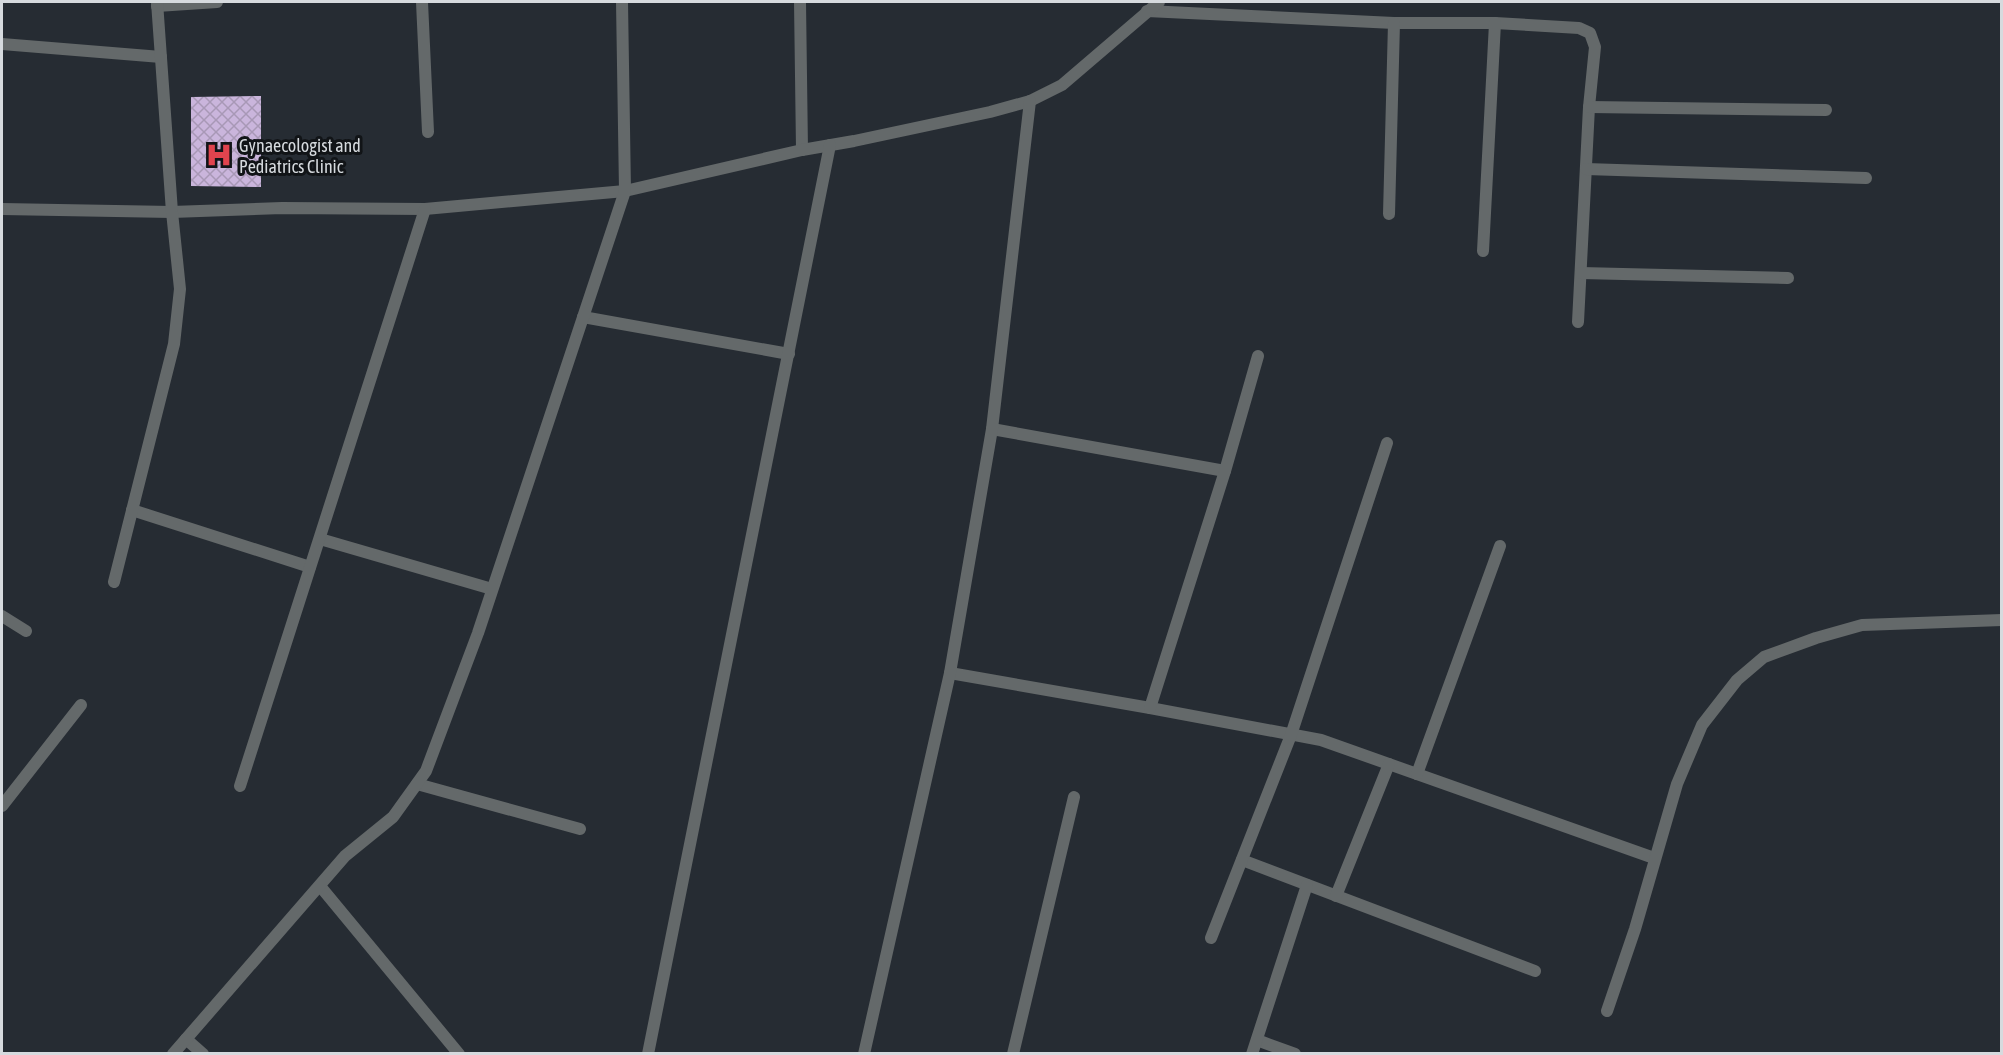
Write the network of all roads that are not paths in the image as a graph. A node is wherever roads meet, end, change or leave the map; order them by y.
1 (217, 2) edge
2 (422, 2) edge
3 (622, 2) edge
4 (800, 2) edge
5 (1159, 2) edge
6 (157, 4) edge
7 (1147, 11) junction
8 (1394, 23) junction
9 (1495, 23) junction
10 (2, 44) edge
11 (161, 57) junction
12 (1030, 101) junction
13 (1589, 107) junction
14 (1826, 110) dead end
15 (428, 132) dead end
16 (830, 146) junction
17 (802, 150) junction
18 (1586, 169) junction
19 (1866, 178) dead end
20 (625, 191) junction
21 (2, 209) edge
22 (425, 209) junction
23 (172, 212) junction
24 (1389, 214) dead end
25 (1483, 251) dead end
26 (1581, 273) junction
27 (1788, 278) dead end
28 (583, 317) junction
29 (1578, 322) dead end
30 (789, 354) junction
31 (1258, 356) dead end
32 (992, 429) junction
33 (1387, 443) dead end
34 (1225, 471) junction
35 (132, 510) junction
36 (320, 539) junction
37 (1500, 546) dead end
38 (310, 567) junction
39 (114, 582) dead end
40 (492, 589) junction
41 (2, 616) edge
42 (2001, 620) edge
43 (26, 631) dead end
44 (950, 673) junction
45 (81, 705) dead end
46 (1150, 708) junction
47 (1291, 735) junction
48 (1389, 764) junction
49 (1417, 774) junction
50 (417, 784) junction
51 (240, 786) dead end
52 (1074, 797) dead end
53 (2, 806) edge
54 (580, 829) dead end
55 (1654, 858) junction
56 (1242, 860) junction
57 (1307, 885) junction
58 (320, 886) junction
59 (1336, 896) junction
60 (1211, 938) dead end
61 (1535, 971) dead end
62 (1608, 1011) dead end
63 (186, 1039) junction
64 (1257, 1040) junction
65 (173, 1053) edge
66 (203, 1053) edge
67 (459, 1053) edge
68 (648, 1053) edge
69 (864, 1053) edge
70 (1013, 1053) edge
71 (1252, 1053) edge
72 (1295, 1053) edge

1 - 6 street
2 - 15 street
3 - 20 street
4 - 17 street
5 - 7 street
6 - 11 street
7 - 8 street
7 - 12 street
8 - 9 street
8 - 24 street
9 - 13 street
9 - 25 street
10 - 11 street
11 - 23 street
12 - 16 street
12 - 32 street
13 - 14 street
13 - 18 street
16 - 17 street
16 - 30 street
17 - 20 street
18 - 19 street
18 - 26 street
20 - 22 street
20 - 28 street
21 - 23 street
22 - 23 street
22 - 36 street
23 - 35 street
26 - 27 street
26 - 29 street
28 - 30 street
28 - 40 street
30 - 68 street
31 - 34 street
32 - 34 street
32 - 44 street
33 - 47 street
34 - 46 street
35 - 38 street
35 - 39 street
36 - 38 street
36 - 40 street
37 - 49 street
38 - 51 street
40 - 50 street
41 - 43 street
42 - 55 street
44 - 46 street
44 - 69 street
45 - 53 street
46 - 47 street
47 - 48 street
47 - 56 street
48 - 49 street
48 - 59 street
49 - 55 street
50 - 54 street
50 - 58 street
52 - 70 street
55 - 62 street
56 - 57 street
56 - 60 street
57 - 59 street
57 - 64 street
58 - 63 street
58 - 67 street
59 - 61 street
63 - 65 street
63 - 66 street
64 - 71 street
64 - 72 street

